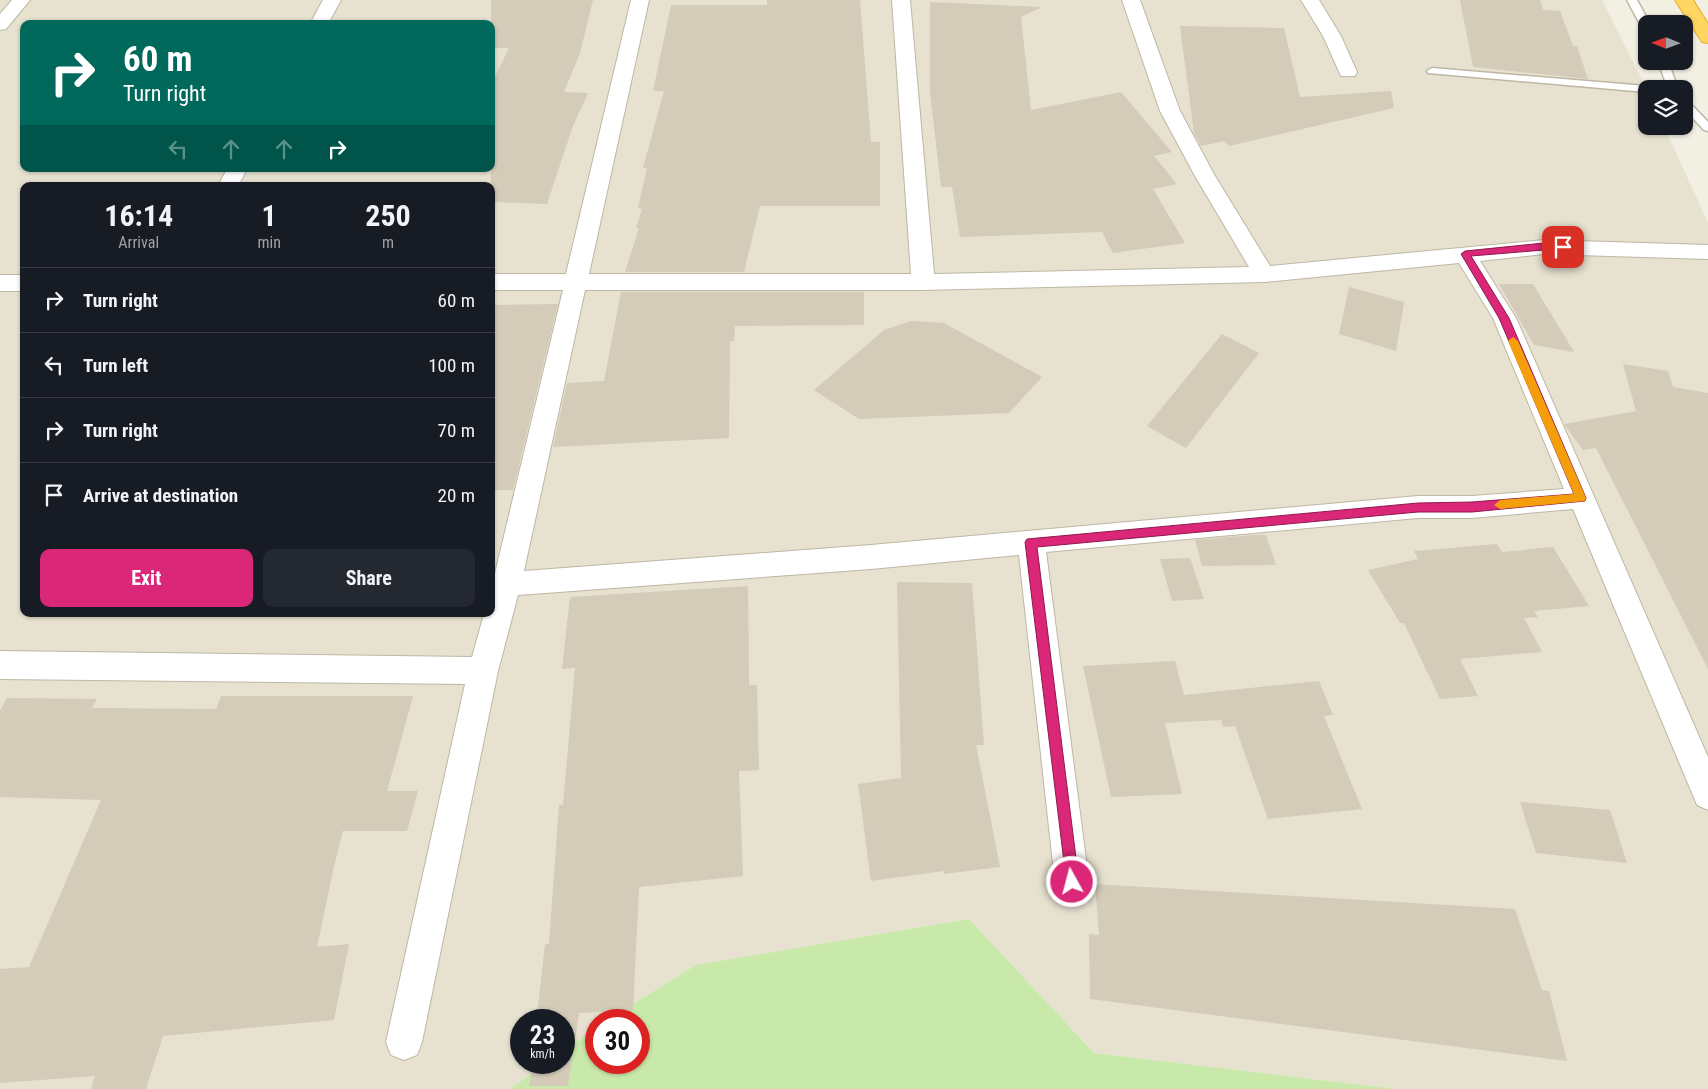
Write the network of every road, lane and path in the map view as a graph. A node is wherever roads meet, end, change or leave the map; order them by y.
1 (21, 0) edge
2 (332, 0) edge
3 (640, 0) edge
4 (901, 0) edge
5 (1131, 0) edge
6 (1310, 0) edge
7 (1632, 0) edge
8 (1684, 0) edge
9 (1640, 15) edge
10 (321, 20) edge
11 (0, 25) edge
12 (1708, 38) edge
13 (1432, 71) dead end
14 (1348, 72) dead end
15 (1638, 88) edge
16 (1693, 112) edge
17 (1708, 128) edge
18 (1708, 252) edge
19 (1465, 254) junction
20 (1264, 274) junction
21 (495, 282) edge
22 (576, 282) junction
23 (923, 282) junction
24 (0, 283) edge
25 (20, 283) edge
26 (1581, 498) junction
27 (1031, 542) junction
28 (507, 584) junction
29 (0, 665) edge
30 (483, 671) junction
31 (1708, 794) edge
32 (1072, 882) dead end
33 (404, 1042) dead end

1 - 11 street
2 - 10 street
3 - 22 street
4 - 23 street
5 - 20 street
6 - 14 street
7 - 9 lane
8 - 12 highway
13 - 15 lane
16 - 17 lane
18 - 19 street
19 - 20 street
19 - 26 street
20 - 23 street
21 - 22 street
22 - 23 street
22 - 28 street
24 - 25 street
26 - 27 street
26 - 31 street
27 - 28 street
27 - 32 street
28 - 30 street
29 - 30 street
30 - 33 street

